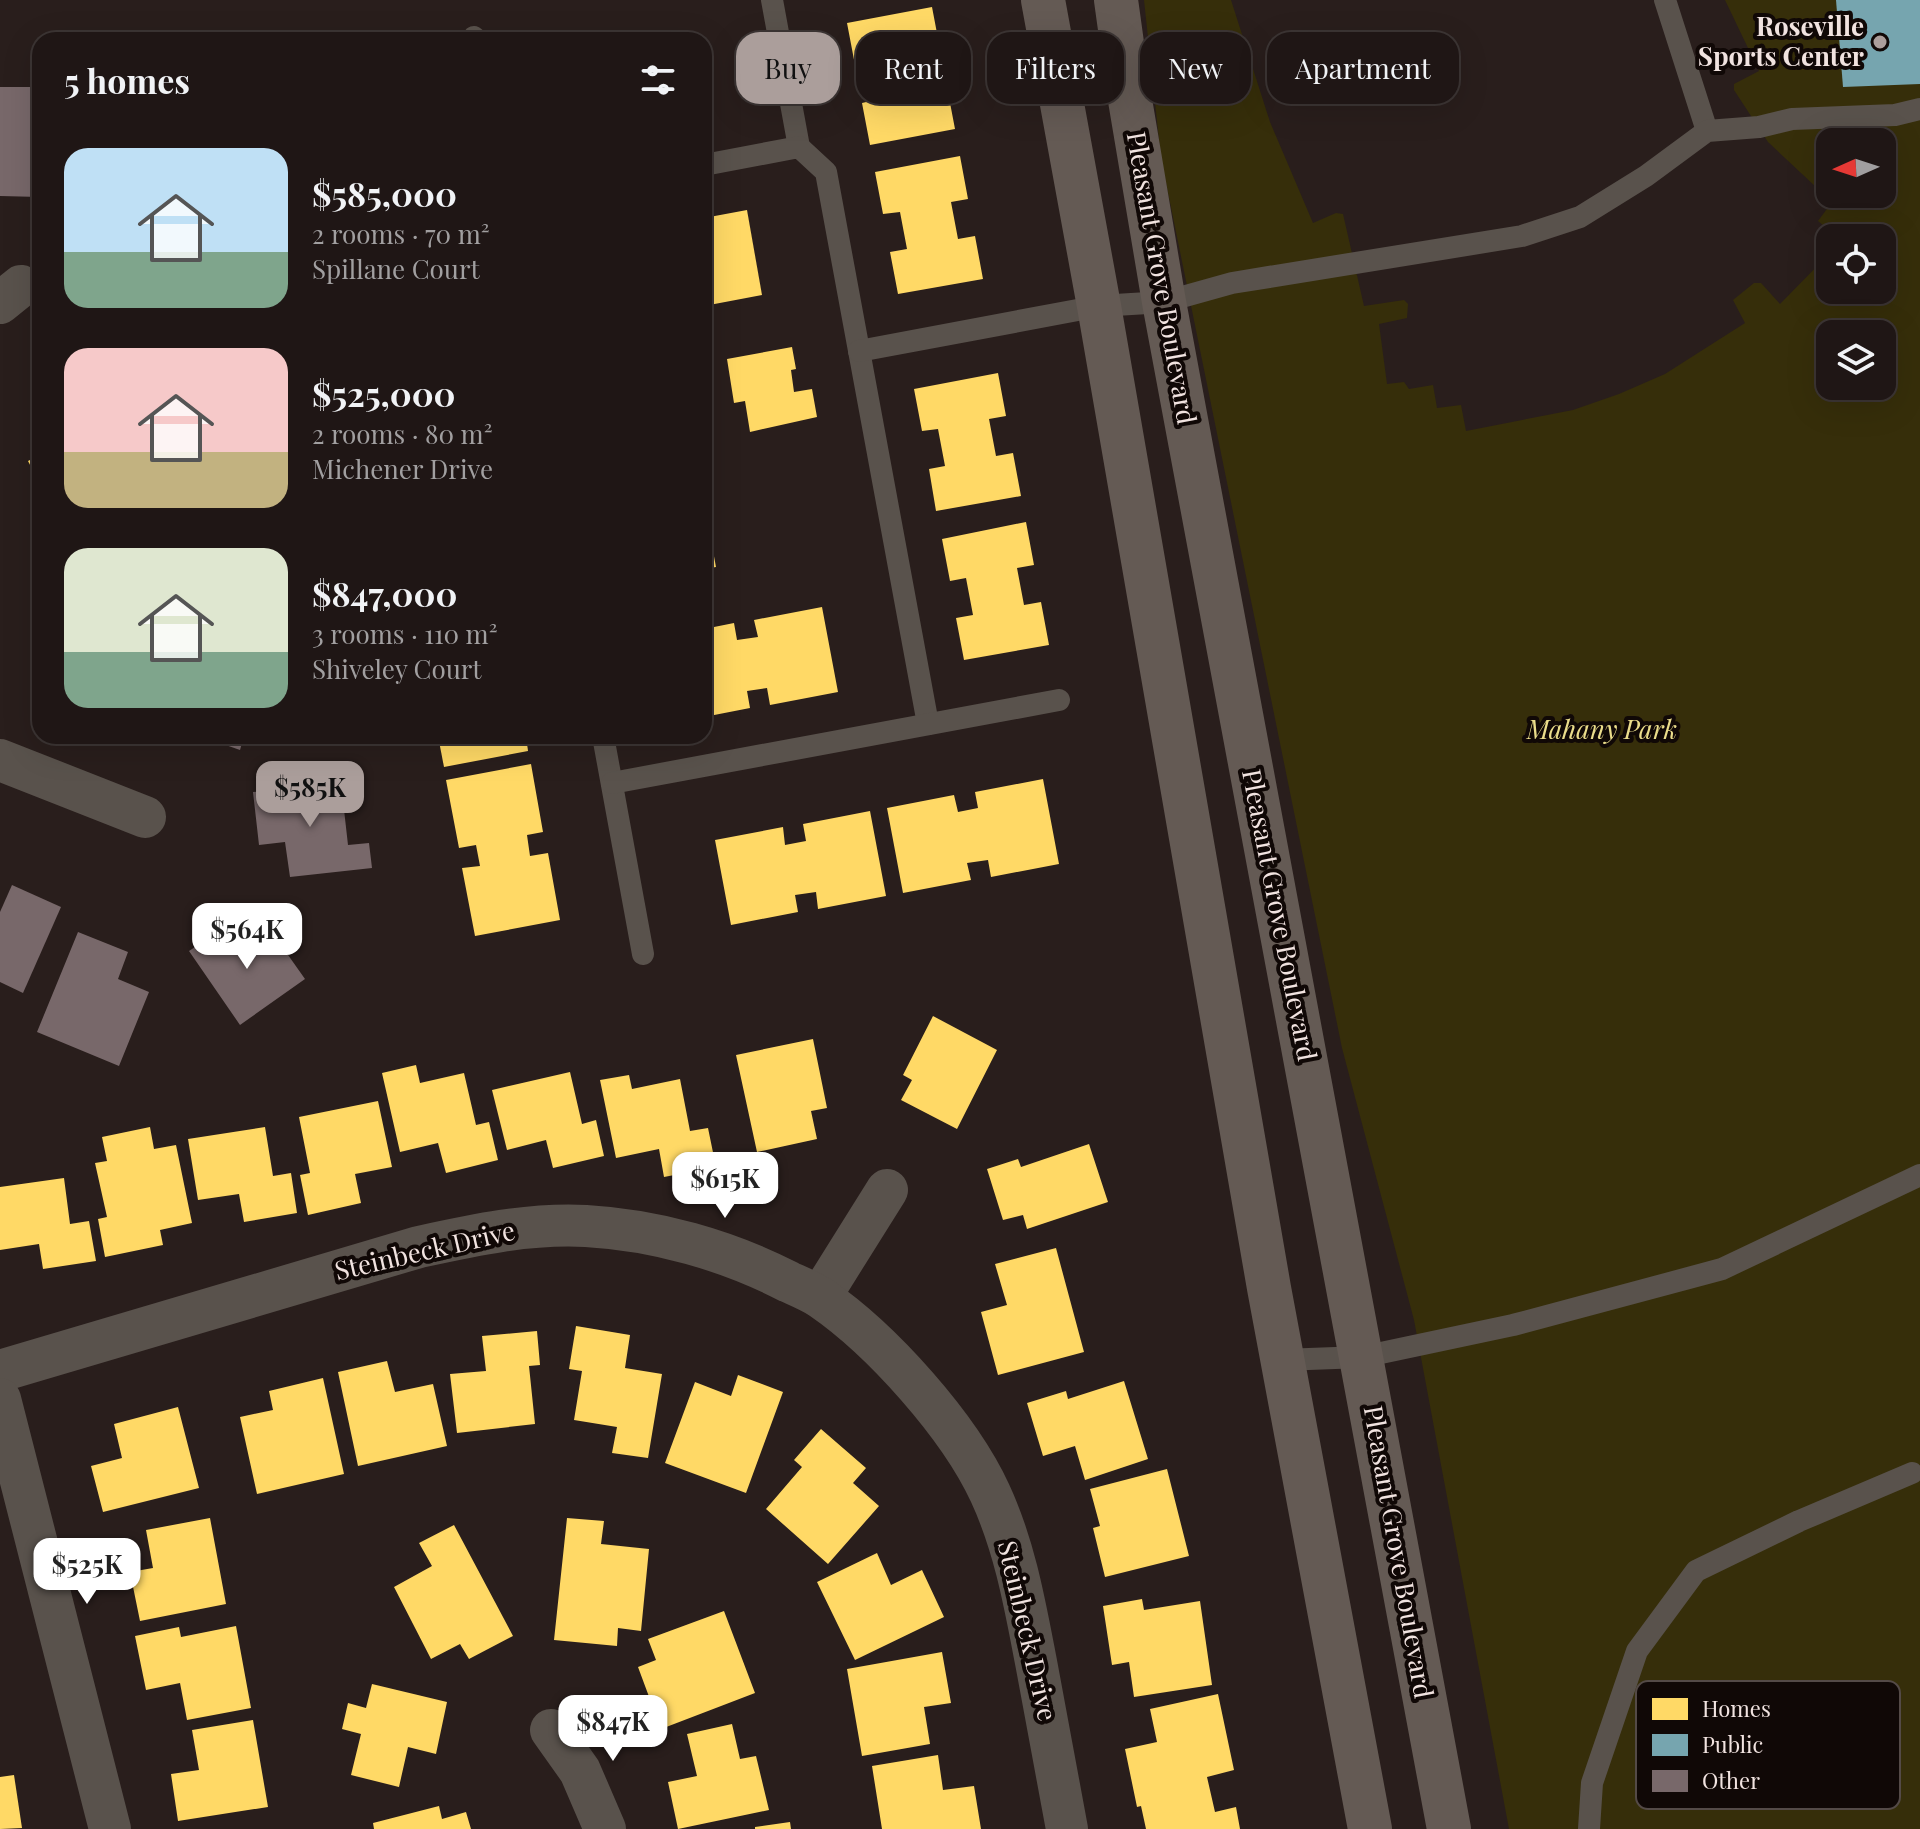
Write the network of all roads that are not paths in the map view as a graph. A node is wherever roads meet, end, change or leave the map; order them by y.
1 (772, 0) edge
2 (1043, 0) edge
3 (1116, 0) edge
4 (1665, 0) edge
5 (1920, 109) edge
6 (1707, 131) junction
7 (799, 147) junction
8 (712, 163) edge
9 (1164, 302) junction
10 (1099, 306) junction
11 (859, 351) junction
12 (1059, 700) dead end
13 (928, 724) junction
14 (605, 744) edge
15 (0, 760) edge
16 (612, 783) junction
17 (145, 817) dead end
18 (643, 954) dead end
19 (1920, 1175) edge
20 (887, 1190) dead end
21 (820, 1297) junction
22 (1362, 1357) junction
23 (1282, 1360) junction
24 (0, 1371) edge
25 (0, 1399) edge
26 (1912, 1473) dead end
27 (551, 1730) dead end
28 (110, 1829) edge
29 (605, 1829) edge
30 (1067, 1829) edge
31 (1370, 1829) edge
32 (1449, 1829) edge
33 (1589, 1829) edge

1 - 7 lane
2 - 10 main road
3 - 9 main road, Pleasant Grove Boulevard
4 - 6 lane
5 - 6 lane
6 - 9 lane
7 - 8 lane
7 - 11 lane
9 - 10 lane
9 - 22 main road, Pleasant Grove Boulevard
10 - 11 lane
10 - 23 main road
11 - 13 lane
12 - 13 lane
13 - 16 lane
14 - 16 lane
15 - 17 street
16 - 18 lane
19 - 22 lane
20 - 21 street
21 - 24 street, Steinbeck Drive
21 - 30 street, Steinbeck Drive
22 - 23 lane
22 - 32 main road, Pleasant Grove Boulevard
23 - 31 main road
25 - 28 street
26 - 33 lane
27 - 29 street

